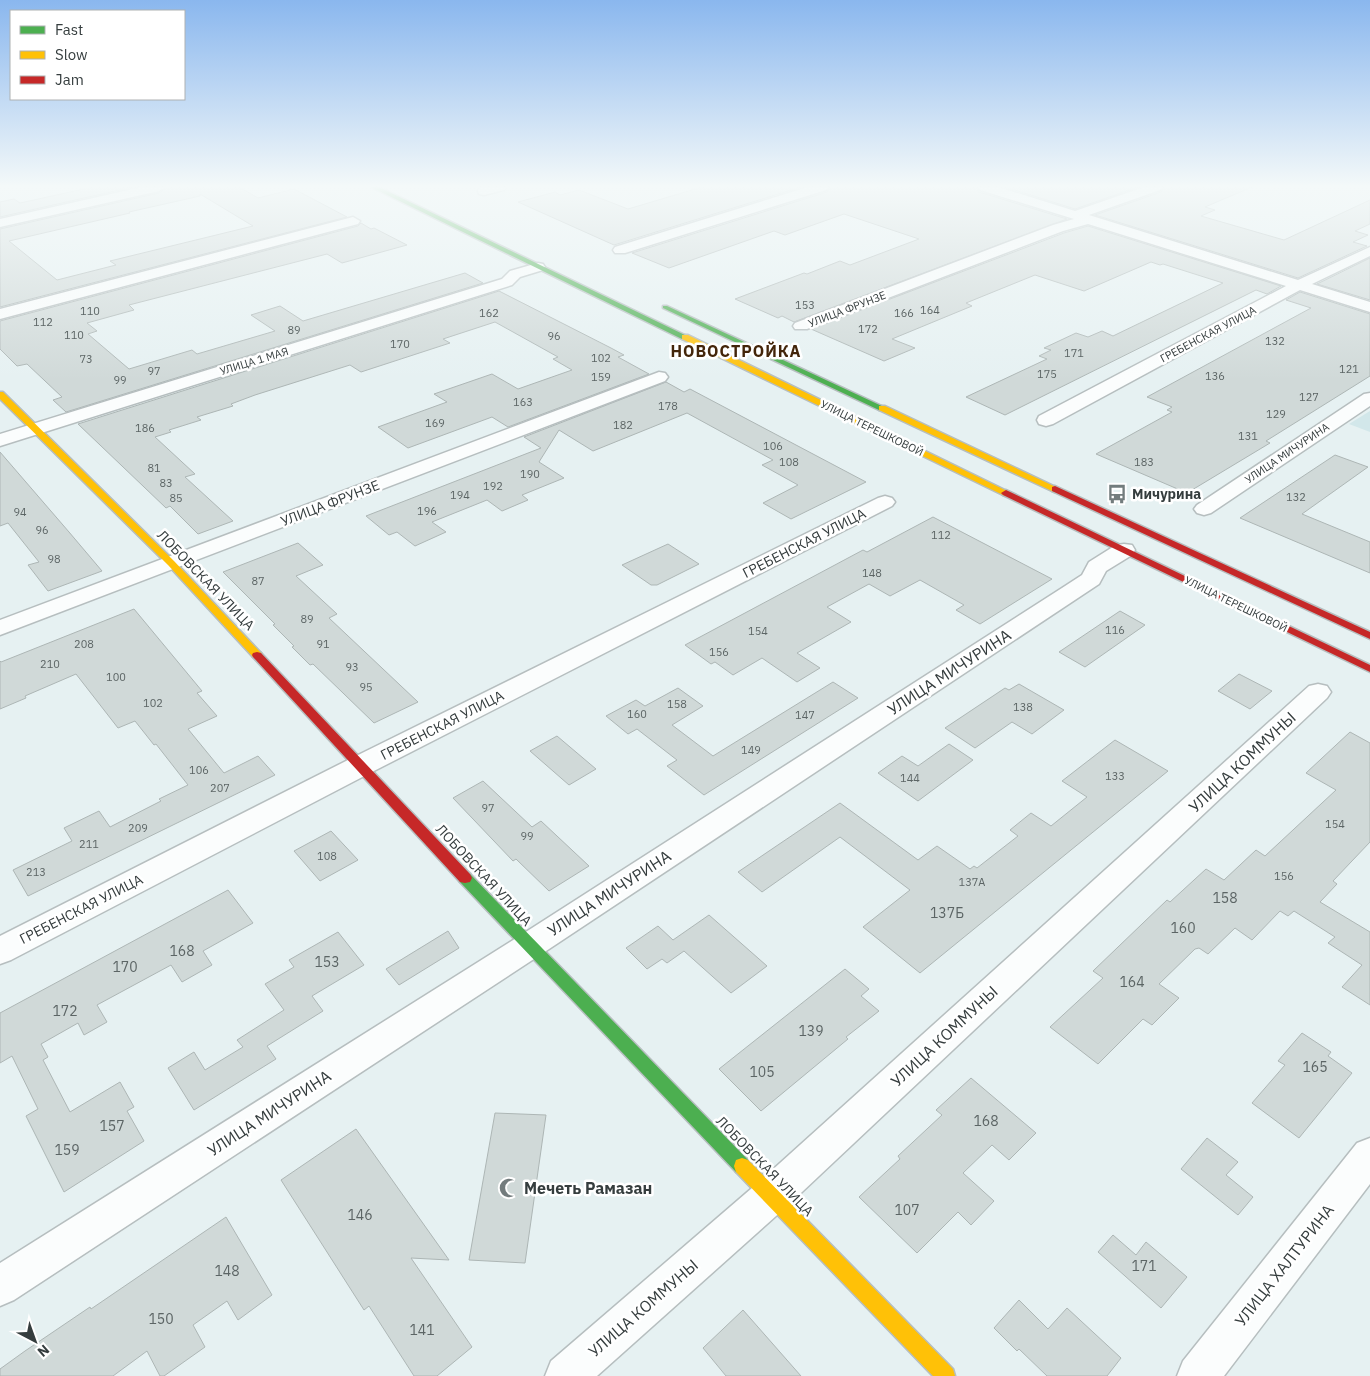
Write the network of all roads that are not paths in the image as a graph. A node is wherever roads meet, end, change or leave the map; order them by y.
1 (238, 251) edge
2 (507, 251) edge
3 (997, 251) edge
4 (1192, 251) edge
5 (1370, 251) edge
6 (538, 266) junction
7 (1299, 285) junction
8 (652, 301) dead end
9 (1370, 307) edge
10 (0, 314) edge
11 (801, 326) dead end
12 (659, 377) dead end
13 (0, 394) edge
14 (1370, 398) edge
15 (1046, 420) dead end
16 (37, 429) junction
17 (0, 440) edge
18 (885, 502) dead end
19 (1204, 509) dead end
20 (1124, 550) junction
21 (171, 564) junction
22 (0, 628) edge
23 (1370, 636) edge
24 (1370, 669) edge
25 (1318, 692) dead end
26 (360, 766) junction
27 (529, 946) junction
28 (0, 951) edge
29 (1370, 1155) edge
30 (772, 1195) junction
31 (0, 1286) edge
32 (566, 1376) edge
33 (946, 1376) edge
34 (1198, 1376) edge

1 - 10 street
2 - 6 main road, УЛИЦА ТЕРЕШКОВОЙ
3 - 11 street, УЛИЦА ФРУНЗЕ
4 - 7 street
5 - 7 street, ГРЕБЕНСКАЯ УЛИЦА
6 - 16 street, УЛИЦА 1 МАЯ
6 - 20 main road, УЛИЦА ТЕРЕШКОВОЙ
7 - 9 street
7 - 15 street, ГРЕБЕНСКАЯ УЛИЦА
8 - 23 main road, УЛИЦА ТЕРЕШКОВОЙ
12 - 21 street, УЛИЦА ФРУНЗЕ
13 - 16 main road, ЛОБОВСКАЯ УЛИЦА
14 - 19 street, УЛИЦА МИЧУРИНА
16 - 17 street, УЛИЦА 1 МАЯ
16 - 21 main road, ЛОБОВСКАЯ УЛИЦА
18 - 26 street, ГРЕБЕНСКАЯ УЛИЦА
20 - 24 main road, УЛИЦА ТЕРЕШКОВОЙ
20 - 27 street, УЛИЦА МИЧУРИНА
21 - 22 street, УЛИЦА ФРУНЗЕ
21 - 26 main road, ЛОБОВСКАЯ УЛИЦА
25 - 30 street, УЛИЦА КОММУНЫ
26 - 27 main road, ЛОБОВСКАЯ УЛИЦА
26 - 28 street, ГРЕБЕНСКАЯ УЛИЦА
27 - 30 main road, ЛОБОВСКАЯ УЛИЦА
27 - 31 street, УЛИЦА МИЧУРИНА
29 - 34 street, УЛИЦА ХАЛТУРИНА
30 - 32 street, УЛИЦА КОММУНЫ
30 - 33 main road, ЛОБОВСКАЯ УЛИЦА

